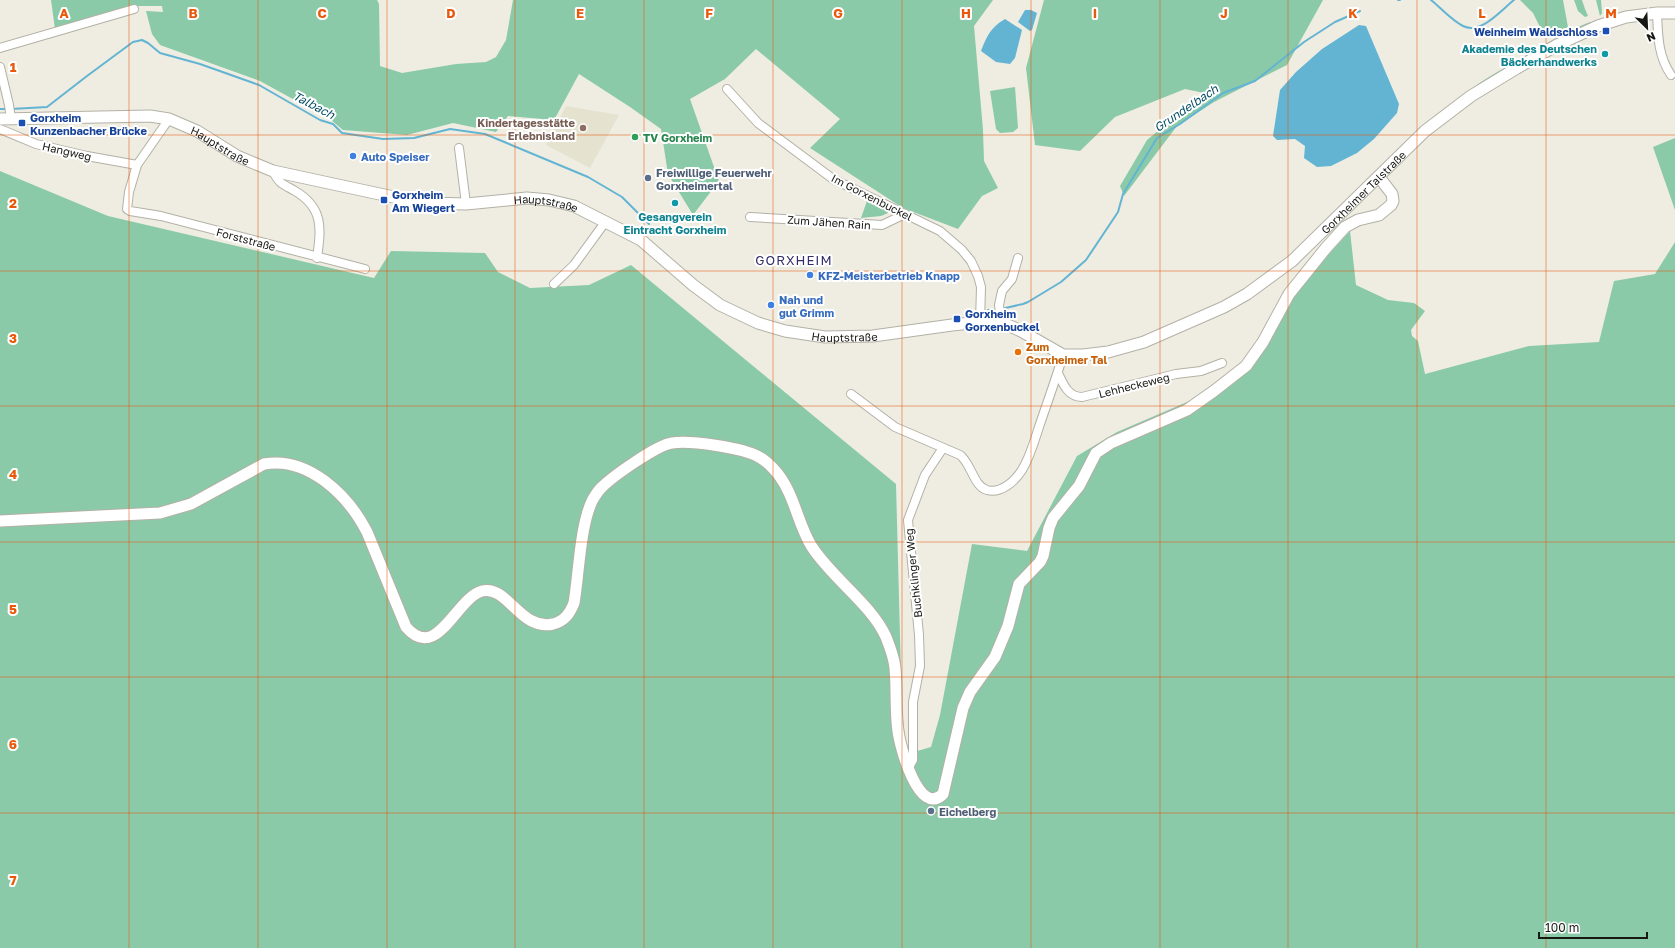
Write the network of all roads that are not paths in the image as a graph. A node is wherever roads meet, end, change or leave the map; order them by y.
1 (134, 9) dead end
2 (1657, 13) junction
3 (1675, 13) edge
4 (0, 48) edge
5 (0, 67) edge
6 (1671, 75) dead end
7 (726, 89) dead end
8 (8, 114) edge
9 (169, 120) junction
10 (0, 129) edge
11 (459, 148) dead end
12 (137, 165) junction
13 (273, 170) junction
14 (1379, 177) junction
15 (466, 204) junction
16 (905, 214) junction
17 (750, 217) dead end
18 (606, 221) junction
19 (317, 258) junction
20 (1018, 258) dead end
21 (365, 269) dead end
22 (554, 284) dead end
23 (1000, 313) junction
24 (980, 322) junction
25 (1063, 355) junction
26 (1222, 363) dead end
27 (1058, 373) junction
28 (851, 394) dead end
29 (943, 448) junction
30 (0, 521) edge
31 (909, 767) junction

1 - 4 street
2 - 3 street, Gorxheimer Talstraße
2 - 6 street
2 - 14 street, Gorxheimer Talstraße
5 - 8 street
7 - 16 street, Im Gorxenbuckel
8 - 9 street, Hauptstraße
9 - 12 street
9 - 13 street, Hauptstraße
10 - 12 street, Hangweg
11 - 15 street
12 - 19 street, Forststraße
13 - 15 street, Hauptstraße
13 - 19 street
14 - 25 street, Gorxheimer Talstraße
14 - 31 street
15 - 18 street, Hauptstraße
16 - 17 street, Zum Jähen Rain
16 - 24 street, Im Gorxenbuckel
18 - 22 street
18 - 24 street, Hauptstraße
19 - 21 street, Forststraße
20 - 23 street
23 - 24 street, Hauptstraße
23 - 25 street, Hauptstraße
25 - 27 street
26 - 27 street, Lehheckeweg
27 - 29 street
28 - 29 street
29 - 31 street, Buchklinger Weg
30 - 31 street

